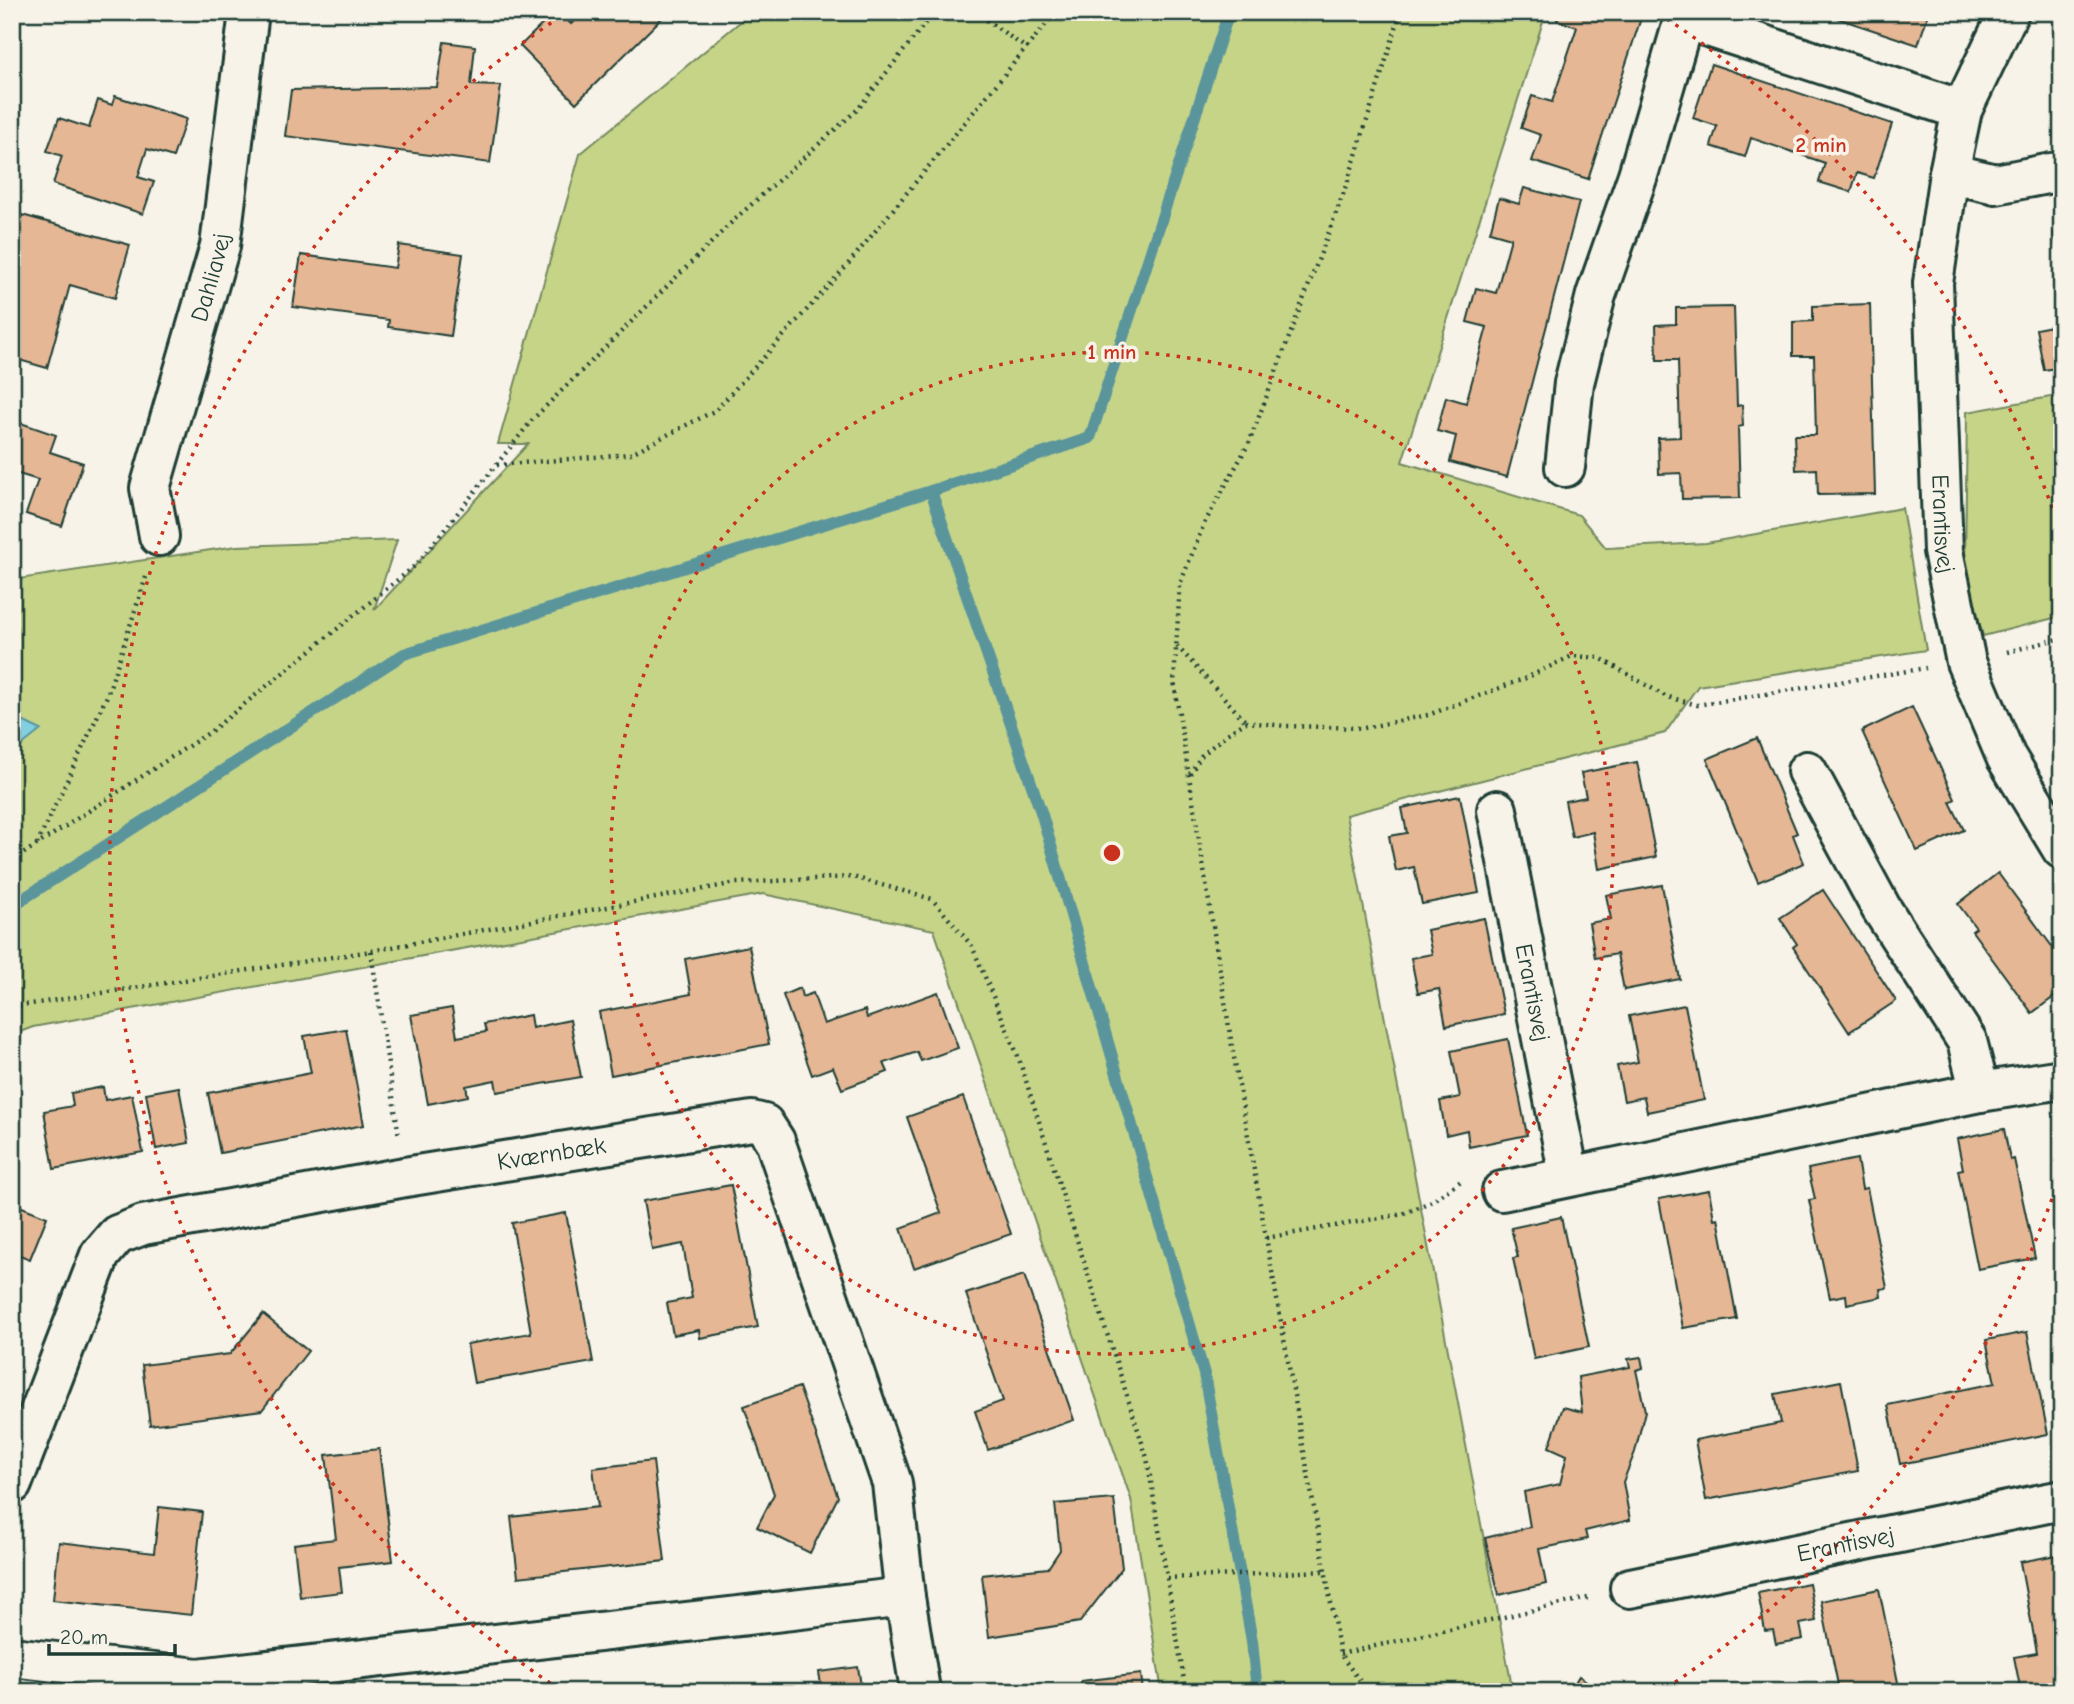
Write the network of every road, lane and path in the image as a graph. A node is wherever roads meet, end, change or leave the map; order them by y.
1 (249, 12) edge
2 (934, 12) edge
3 (975, 12) edge
4 (1056, 12) edge
5 (1401, 12) edge
6 (2009, 12) edge
7 (1685, 15) edge
8 (1026, 48) junction
9 (1962, 110) junction
10 (2062, 171) edge
11 (1949, 173) junction
12 (496, 466) junction
13 (1564, 467) dead end
14 (159, 536) joint
15 (2062, 638) edge
16 (1177, 646) junction
17 (1966, 662) junction
18 (1246, 722) junction
19 (1807, 771) dead end
20 (1189, 774) junction
21 (1497, 810) dead end
22 (37, 845) junction
23 (2062, 849) edge
24 (12, 861) edge
25 (371, 951) dead end
26 (2062, 1079) edge
27 (1980, 1092) junction
28 (1569, 1175) junction
29 (405, 1177) junction
30 (1502, 1191) joint
31 (1266, 1238) junction
32 (12, 1484) edge
33 (2062, 1500) edge
34 (1325, 1571) junction
35 (1167, 1578) dead end
36 (1630, 1588) joint
37 (905, 1597) junction
38 (1340, 1654) junction
39 (12, 1657) edge
40 (920, 1690) edge
41 (1367, 1692) edge

1 - 14 street, Dahliavej
2 - 12 path
3 - 8 path
4 - 8 path
5 - 16 path
6 - 9 street, Erantisvej
7 - 9 street
7 - 13 street
8 - 12 path
9 - 11 street, Erantisvej
10 - 11 street
11 - 17 street, Erantisvej
12 - 22 path
14 - 22 path
15 - 17 path
16 - 18 path
16 - 20 path
17 - 18 path
17 - 23 street, Erantisvej
18 - 20 path
19 - 27 street
20 - 31 path
21 - 28 street, Erantisvej
22 - 24 path
25 - 29 path
26 - 27 street
27 - 28 street
28 - 30 street
29 - 32 street, Kværnbæk
29 - 37 street, Kværnbæk
30 - 31 path
31 - 34 path
33 - 36 street, Erantisvej
34 - 35 path
34 - 38 path
36 - 38 path
37 - 39 street
37 - 40 street, Kværnbæk
38 - 41 path

